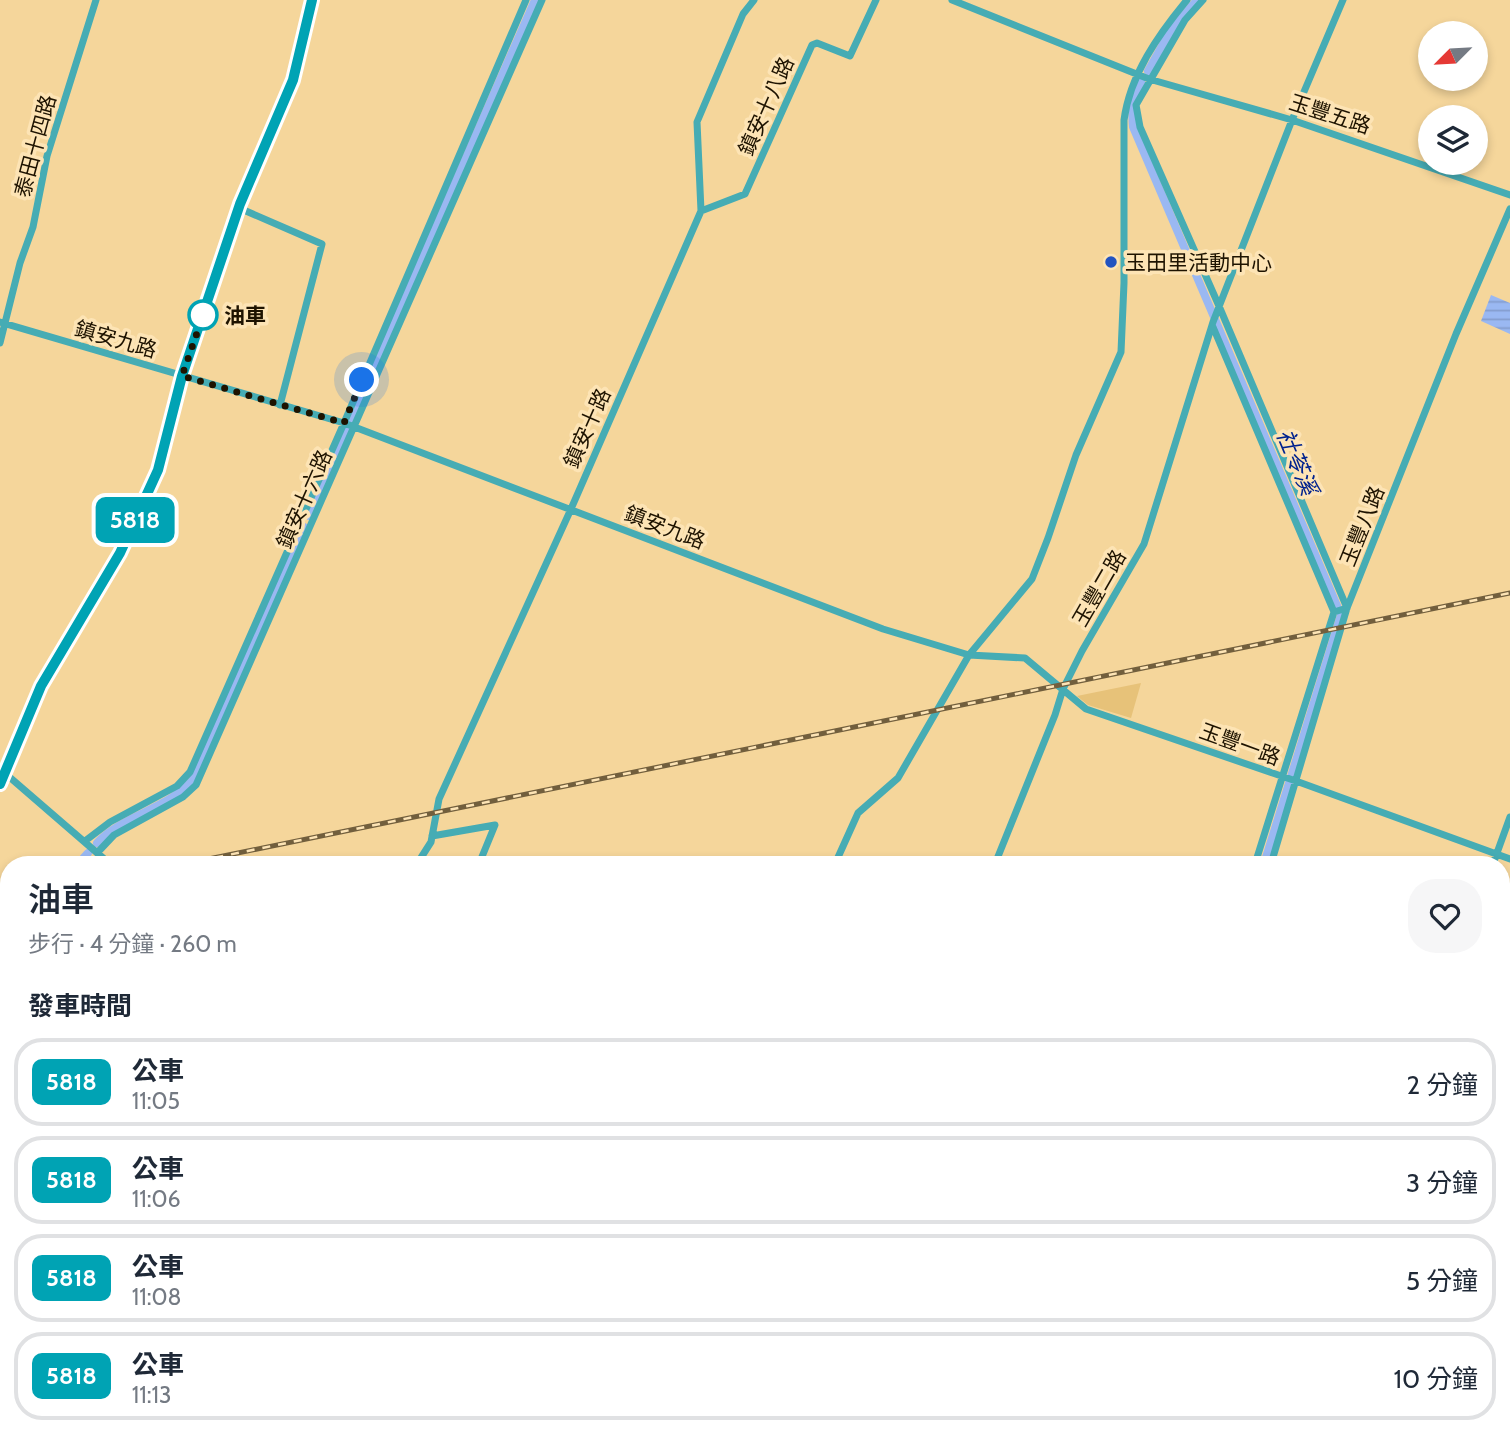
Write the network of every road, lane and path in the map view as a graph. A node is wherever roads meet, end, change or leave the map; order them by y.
1 (96, 0) edge
2 (312, 0) edge
3 (526, 0) edge
4 (542, 0) edge
5 (754, 0) edge
6 (876, 0) edge
7 (951, 0) edge
8 (1187, 0) edge
9 (1203, 0) edge
10 (1343, 0) edge
11 (1138, 74) junction
12 (1150, 79) junction
13 (1292, 120) junction
14 (1510, 195) edge
15 (239, 208) junction
16 (1510, 209) edge
17 (701, 211) junction
18 (1218, 310) junction
19 (3, 323) edge
20 (1213, 324) junction
21 (0, 343) edge
22 (182, 376) junction
23 (280, 405) junction
24 (350, 426) junction
25 (570, 509) junction
26 (1340, 611) junction
27 (968, 655) junction
28 (1063, 689) junction
29 (2, 771) edge
30 (1289, 779) junction
31 (0, 784) edge
32 (1510, 817) edge
33 (432, 836) junction
34 (85, 841) junction
35 (97, 853) junction
36 (1497, 855) junction
37 (101, 856) edge
38 (421, 856) edge
39 (482, 856) edge
40 (839, 856) edge
41 (998, 856) edge
42 (1258, 856) edge
43 (1273, 856) edge
44 (1500, 856) edge

1 - 19 street, 泰田十四路
2 - 15 street
3 - 24 street
4 - 24 street, 鎮安十六路
5 - 17 street, 鎮安十路
6 - 17 street, 鎮安十八路
7 - 11 street, 玉豐五路
8 - 11 street
9 - 12 street
10 - 13 street
11 - 12 street, 玉豐五路
11 - 27 street
12 - 13 street, 玉豐五路
12 - 18 street
13 - 14 street, 玉豐五路
13 - 18 street
15 - 22 street
15 - 23 street
16 - 26 street, 玉豐八路
17 - 25 street, 鎮安十路
18 - 20 street, 玉豐二路
18 - 26 street
19 - 21 street, 泰田十四路
19 - 22 street, 鎮安九路
20 - 26 street
20 - 28 street, 玉豐二路
22 - 23 street, 鎮安九路
22 - 29 street
23 - 24 street, 鎮安九路
24 - 25 street, 鎮安九路
24 - 34 street
24 - 35 street, 鎮安十六路
25 - 27 street, 鎮安九路
25 - 33 street, 鎮安十路
26 - 30 street, 玉豐八路
26 - 30 street
27 - 28 street, 玉豐一路
27 - 40 street
28 - 30 street, 玉豐一路
28 - 41 street, 玉豐二路
29 - 31 street
29 - 34 street
30 - 36 street, 玉豐一路
30 - 42 street
30 - 43 street, 玉豐八路
32 - 36 street
33 - 38 street, 鎮安十路
33 - 39 street
34 - 35 street
35 - 37 street
36 - 44 street, 玉豐一路

